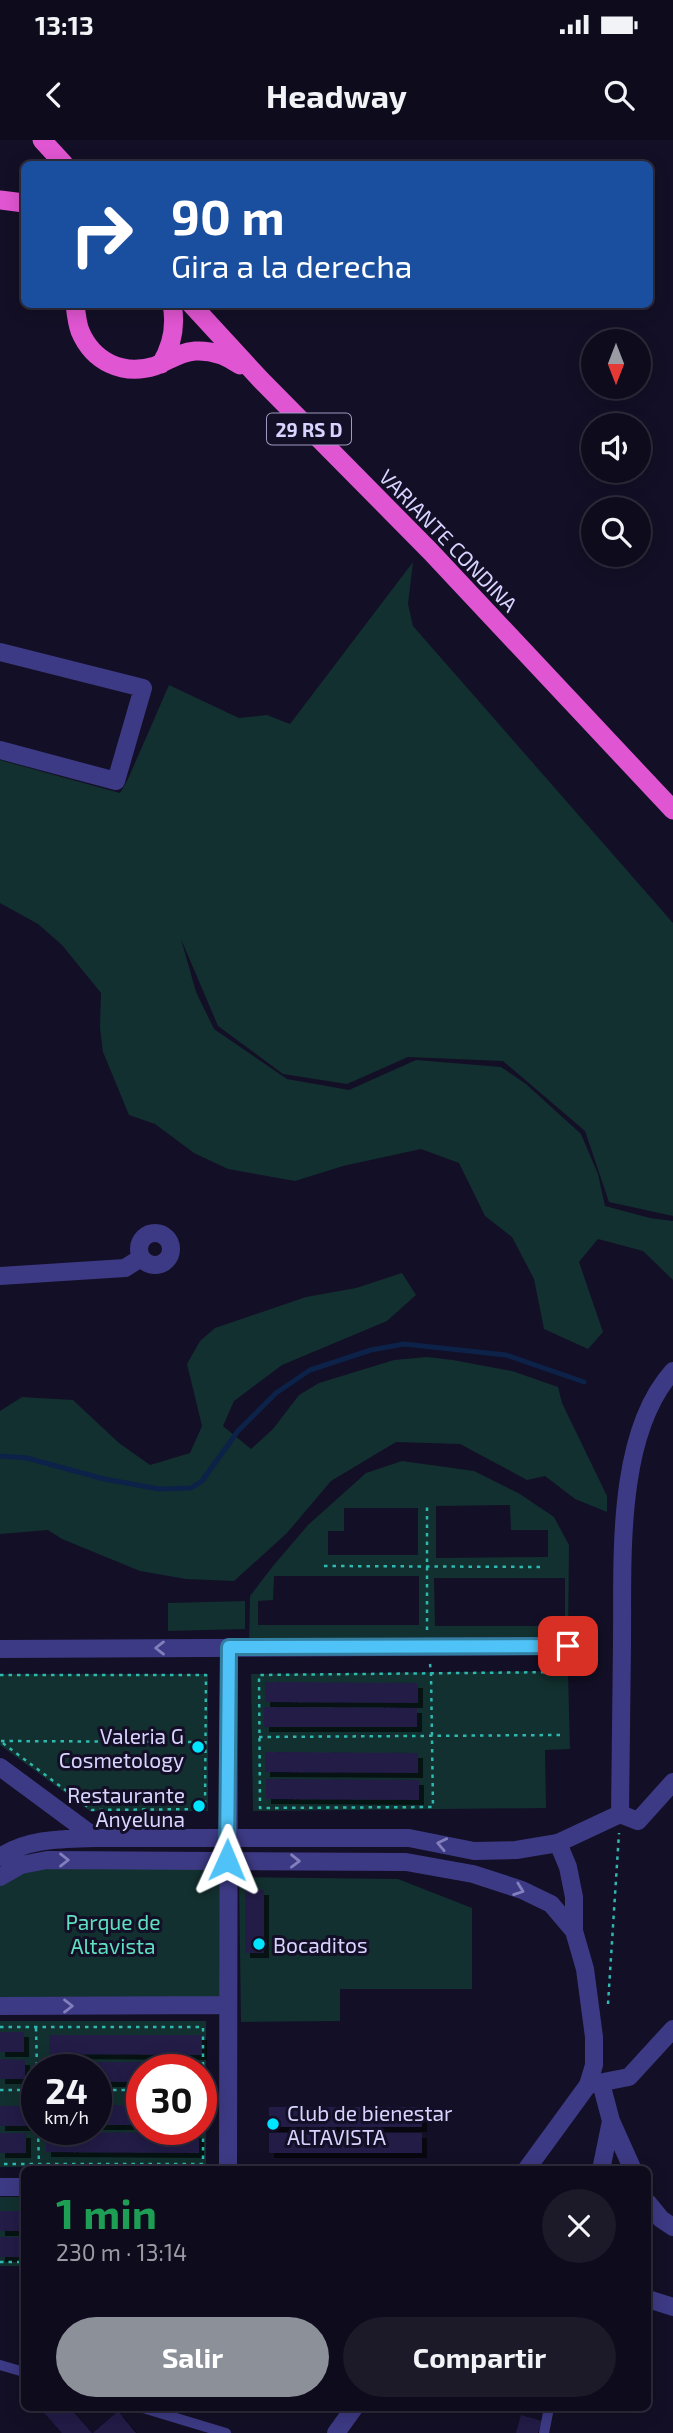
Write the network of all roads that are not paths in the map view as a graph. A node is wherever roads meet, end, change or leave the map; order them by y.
1 (42, 140) edge
2 (61, 161) edge
3 (0, 200) edge
4 (21, 203) edge
5 (76, 308) edge
6 (172, 308) edge
7 (195, 308) edge
8 (160, 364) junction
9 (261, 380) junction
10 (0, 652) edge
11 (0, 750) edge
12 (673, 810) edge
13 (142, 1258) dead end
14 (0, 1276) edge
15 (673, 1371) edge
16 (568, 1646) dead end
17 (229, 1647) junction
18 (0, 1649) edge
19 (0, 1767) edge
20 (671, 1787) edge
21 (620, 1814) junction
22 (96, 1838) junction
23 (227, 1838) junction
24 (558, 1843) junction
25 (0, 1857) edge
26 (227, 1860) junction
27 (0, 1877) edge
28 (573, 1931) junction
29 (227, 2005) junction
30 (0, 2006) edge
31 (673, 2028) edge
32 (595, 2084) junction
33 (611, 2121) junction
34 (228, 2166) edge
35 (529, 2166) edge
36 (602, 2166) edge
37 (631, 2166) edge
38 (0, 2187) edge
39 (21, 2187) edge
40 (651, 2207) edge
41 (673, 2227) edge
42 (651, 2300) edge
43 (673, 2307) edge
44 (0, 2365) edge
45 (21, 2371) edge
46 (153, 2411) edge
47 (352, 2411) edge
48 (549, 2411) edge
49 (226, 2433) edge
50 (336, 2433) edge
51 (544, 2433) edge

1 - 2 highway
3 - 4 highway
5 - 8 highway
6 - 8 highway
7 - 9 highway, VARIANTE CONDINA / 29 RS D
8 - 9 highway
9 - 12 highway, VARIANTE CONDINA / 29 RS D
10 - 11 street
13 - 14 street
15 - 21 street
16 - 17 street
17 -> 18 street
17 - 23 street
19 - 22 street
20 - 21 street
21 - 24 street
22 - 23 street
22 - 25 street
24 -> 23 street
23 - 26 street
24 - 28 street
27 -> 26 street
26 -> 28 street
26 - 29 street
28 - 32 street
30 -> 29 street
29 - 34 street
31 - 32 street
32 - 33 street
32 - 35 street
33 - 36 street
33 - 37 street
38 - 39 street
40 - 41 street
42 - 43 street
44 - 45 lane
46 - 49 lane
47 - 50 street
48 - 51 lane

